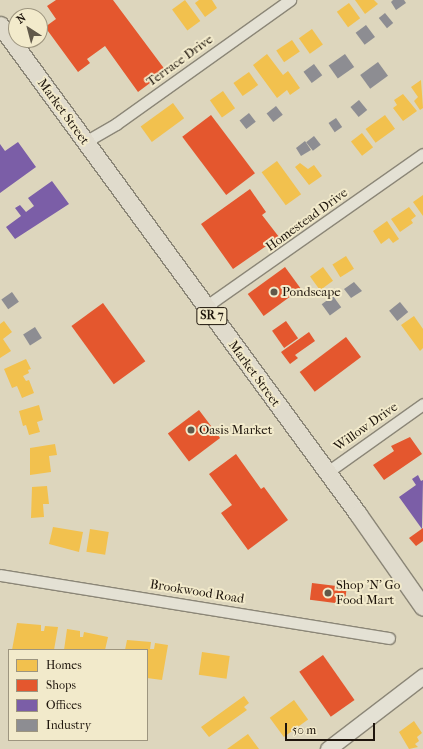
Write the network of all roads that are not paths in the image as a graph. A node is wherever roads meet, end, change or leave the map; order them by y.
1 (290, 0) edge
2 (0, 25) edge
3 (85, 142) junction
4 (423, 154) edge
5 (205, 307) junction
6 (423, 404) edge
7 (326, 473) junction
8 (0, 574) edge
9 (423, 607) edge
10 (389, 638) dead end
11 (423, 676) edge
12 (328, 749) edge

1 - 3 street, Terrace Drive
2 - 3 main road, Market Street / SR 7
3 - 5 main road, Market Street / SR 7
4 - 5 street, Homestead Drive
5 - 7 main road, Market Street / SR 7
6 - 7 street, Willow Drive
7 - 9 main road, Market Street / SR 7
8 - 10 street, Brookwood Road
11 - 12 main road

